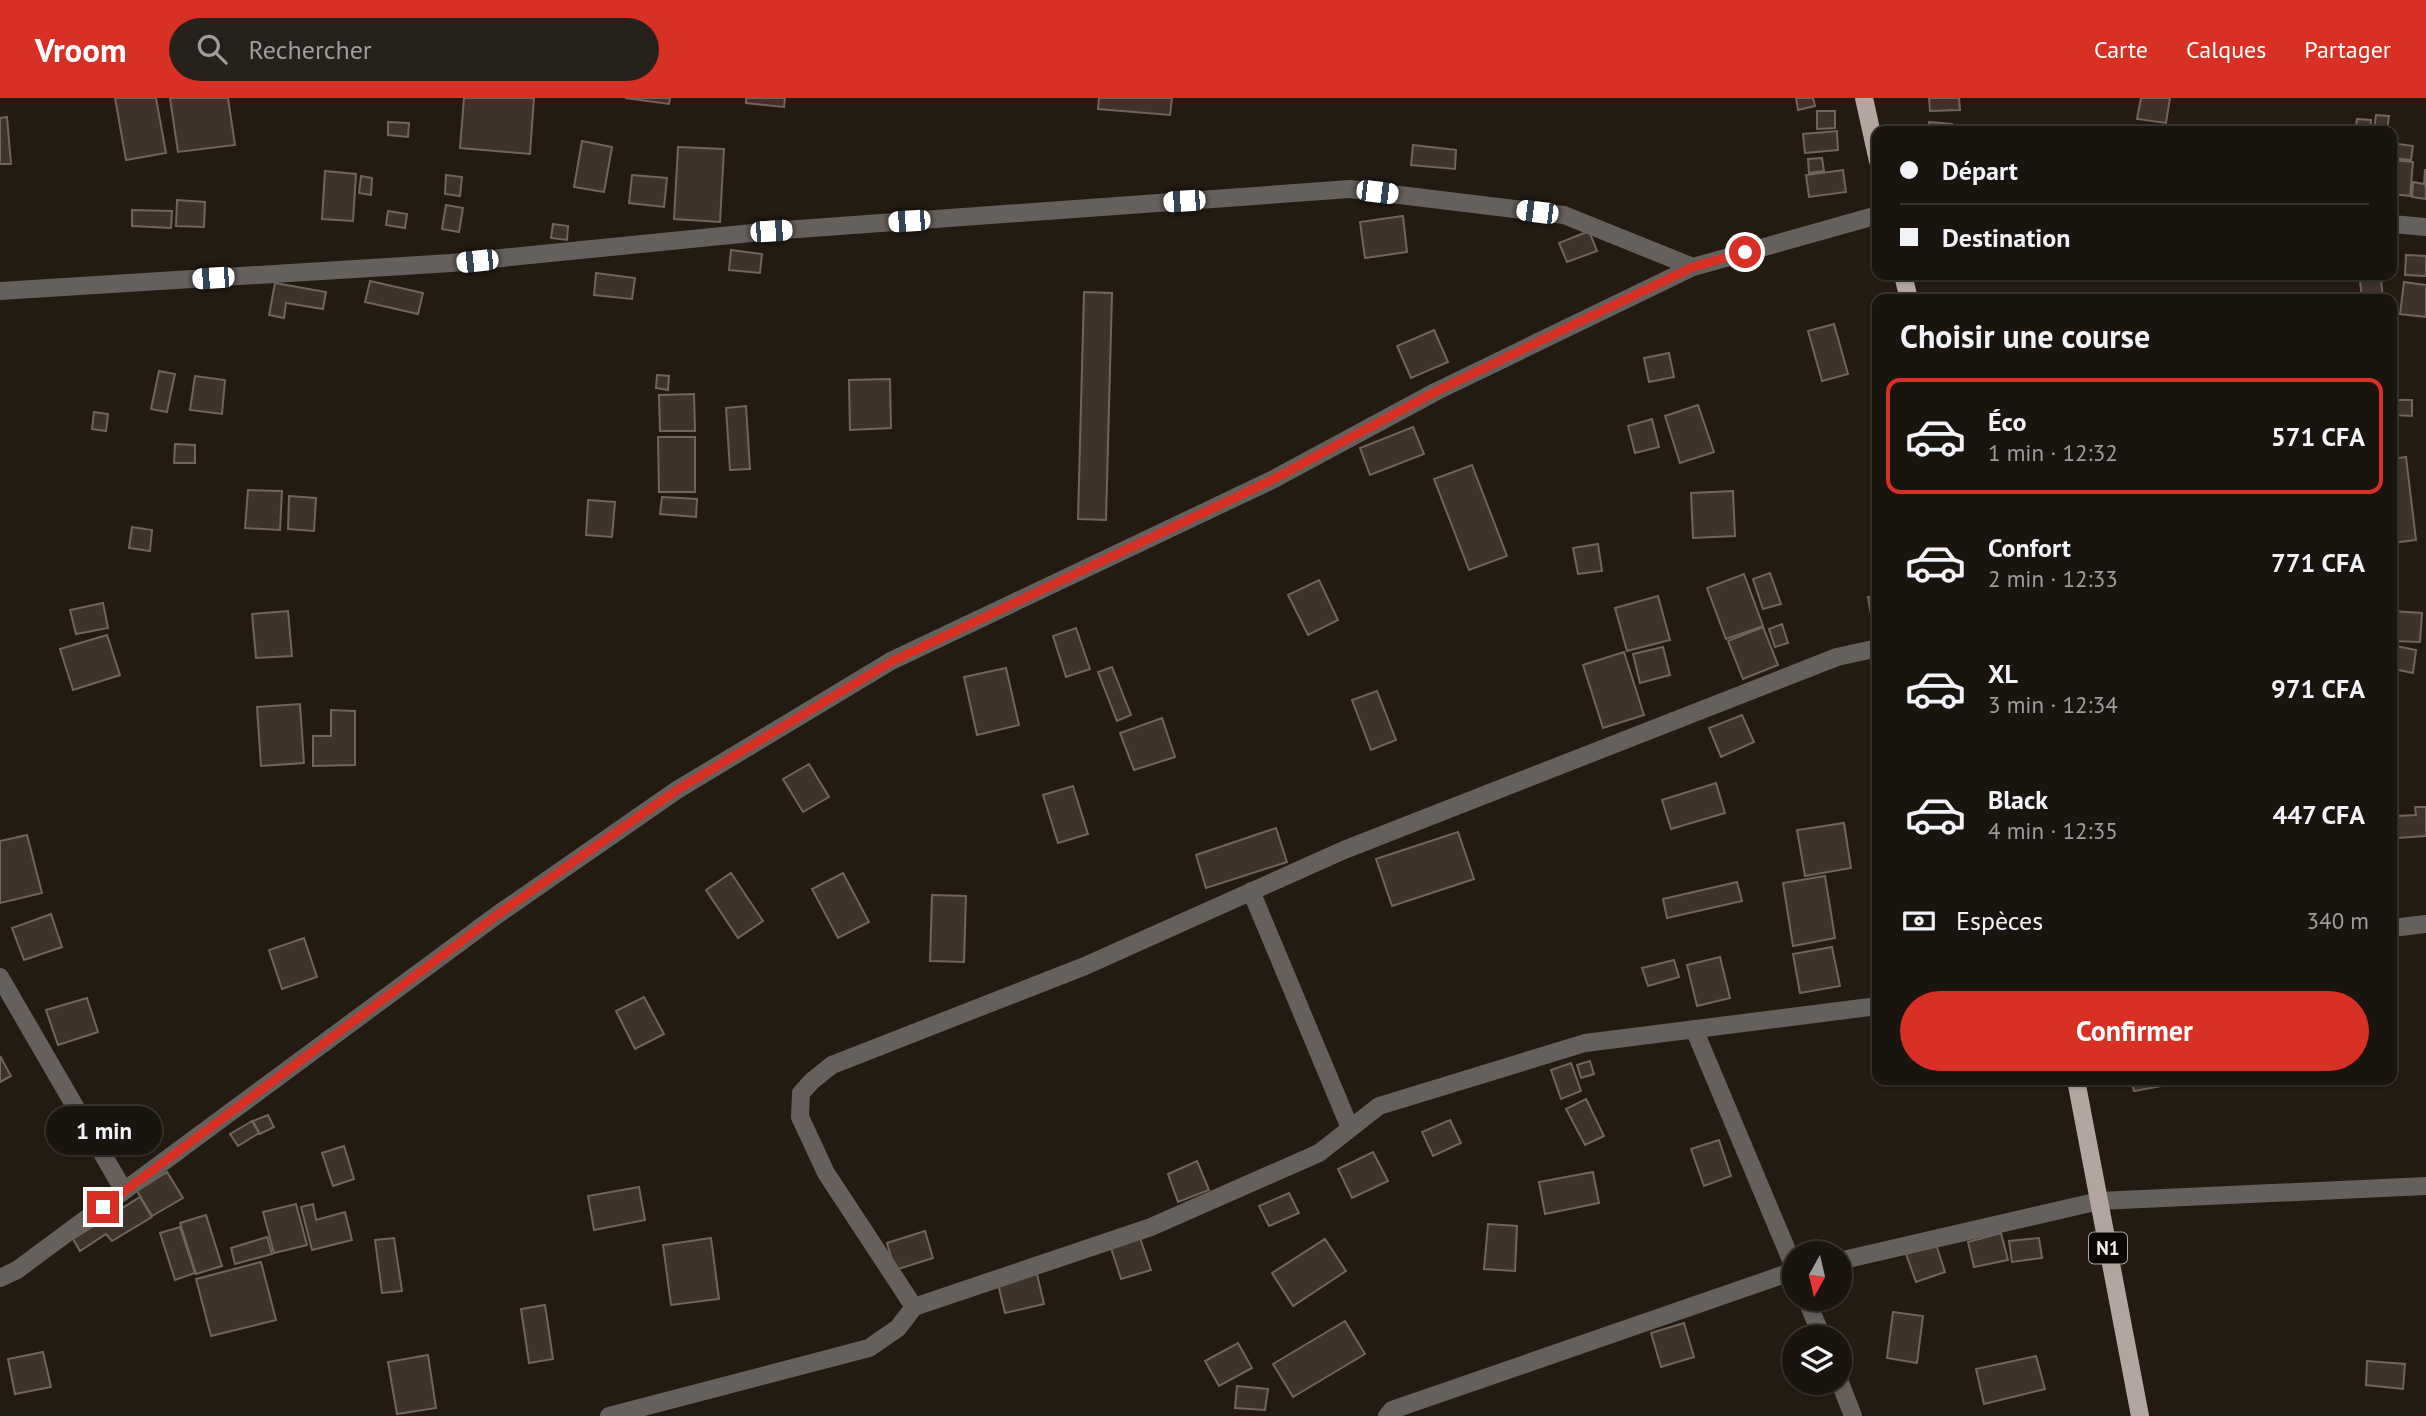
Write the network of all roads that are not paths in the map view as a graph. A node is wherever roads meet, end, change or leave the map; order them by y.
1 (1864, 98) edge
2 (1872, 133) edge
3 (1872, 217) edge
4 (2397, 224) edge
5 (2426, 226) edge
6 (1693, 267) junction
7 (0, 291) edge
8 (1872, 650) edge
9 (1251, 891) junction
10 (2426, 924) edge
11 (2397, 927) edge
12 (0, 977) edge
13 (1872, 1007) edge
14 (1694, 1029) junction
15 (2077, 1085) edge
16 (1350, 1128) junction
17 (2426, 1186) edge
18 (124, 1191) junction
19 (2099, 1201) junction
20 (1782, 1241) edge
21 (1852, 1258) edge
22 (1782, 1273) edge
23 (0, 1278) edge
24 (914, 1307) junction
25 (1845, 1395) edge
26 (610, 1416) edge
27 (1387, 1416) edge
28 (1853, 1416) edge
29 (2140, 1416) edge

1 - 2 main road
3 - 6 street
4 - 5 street
6 - 7 street
6 - 18 street
8 - 9 street
9 - 16 street
9 - 24 street
10 - 11 street
12 - 18 street
13 - 14 street
14 - 16 street
14 - 20 street
15 - 19 main road, N1
16 - 24 street
17 - 19 street
18 - 23 street
19 - 21 street
19 - 29 main road, N1
22 - 27 street
24 - 26 street
25 - 28 street

